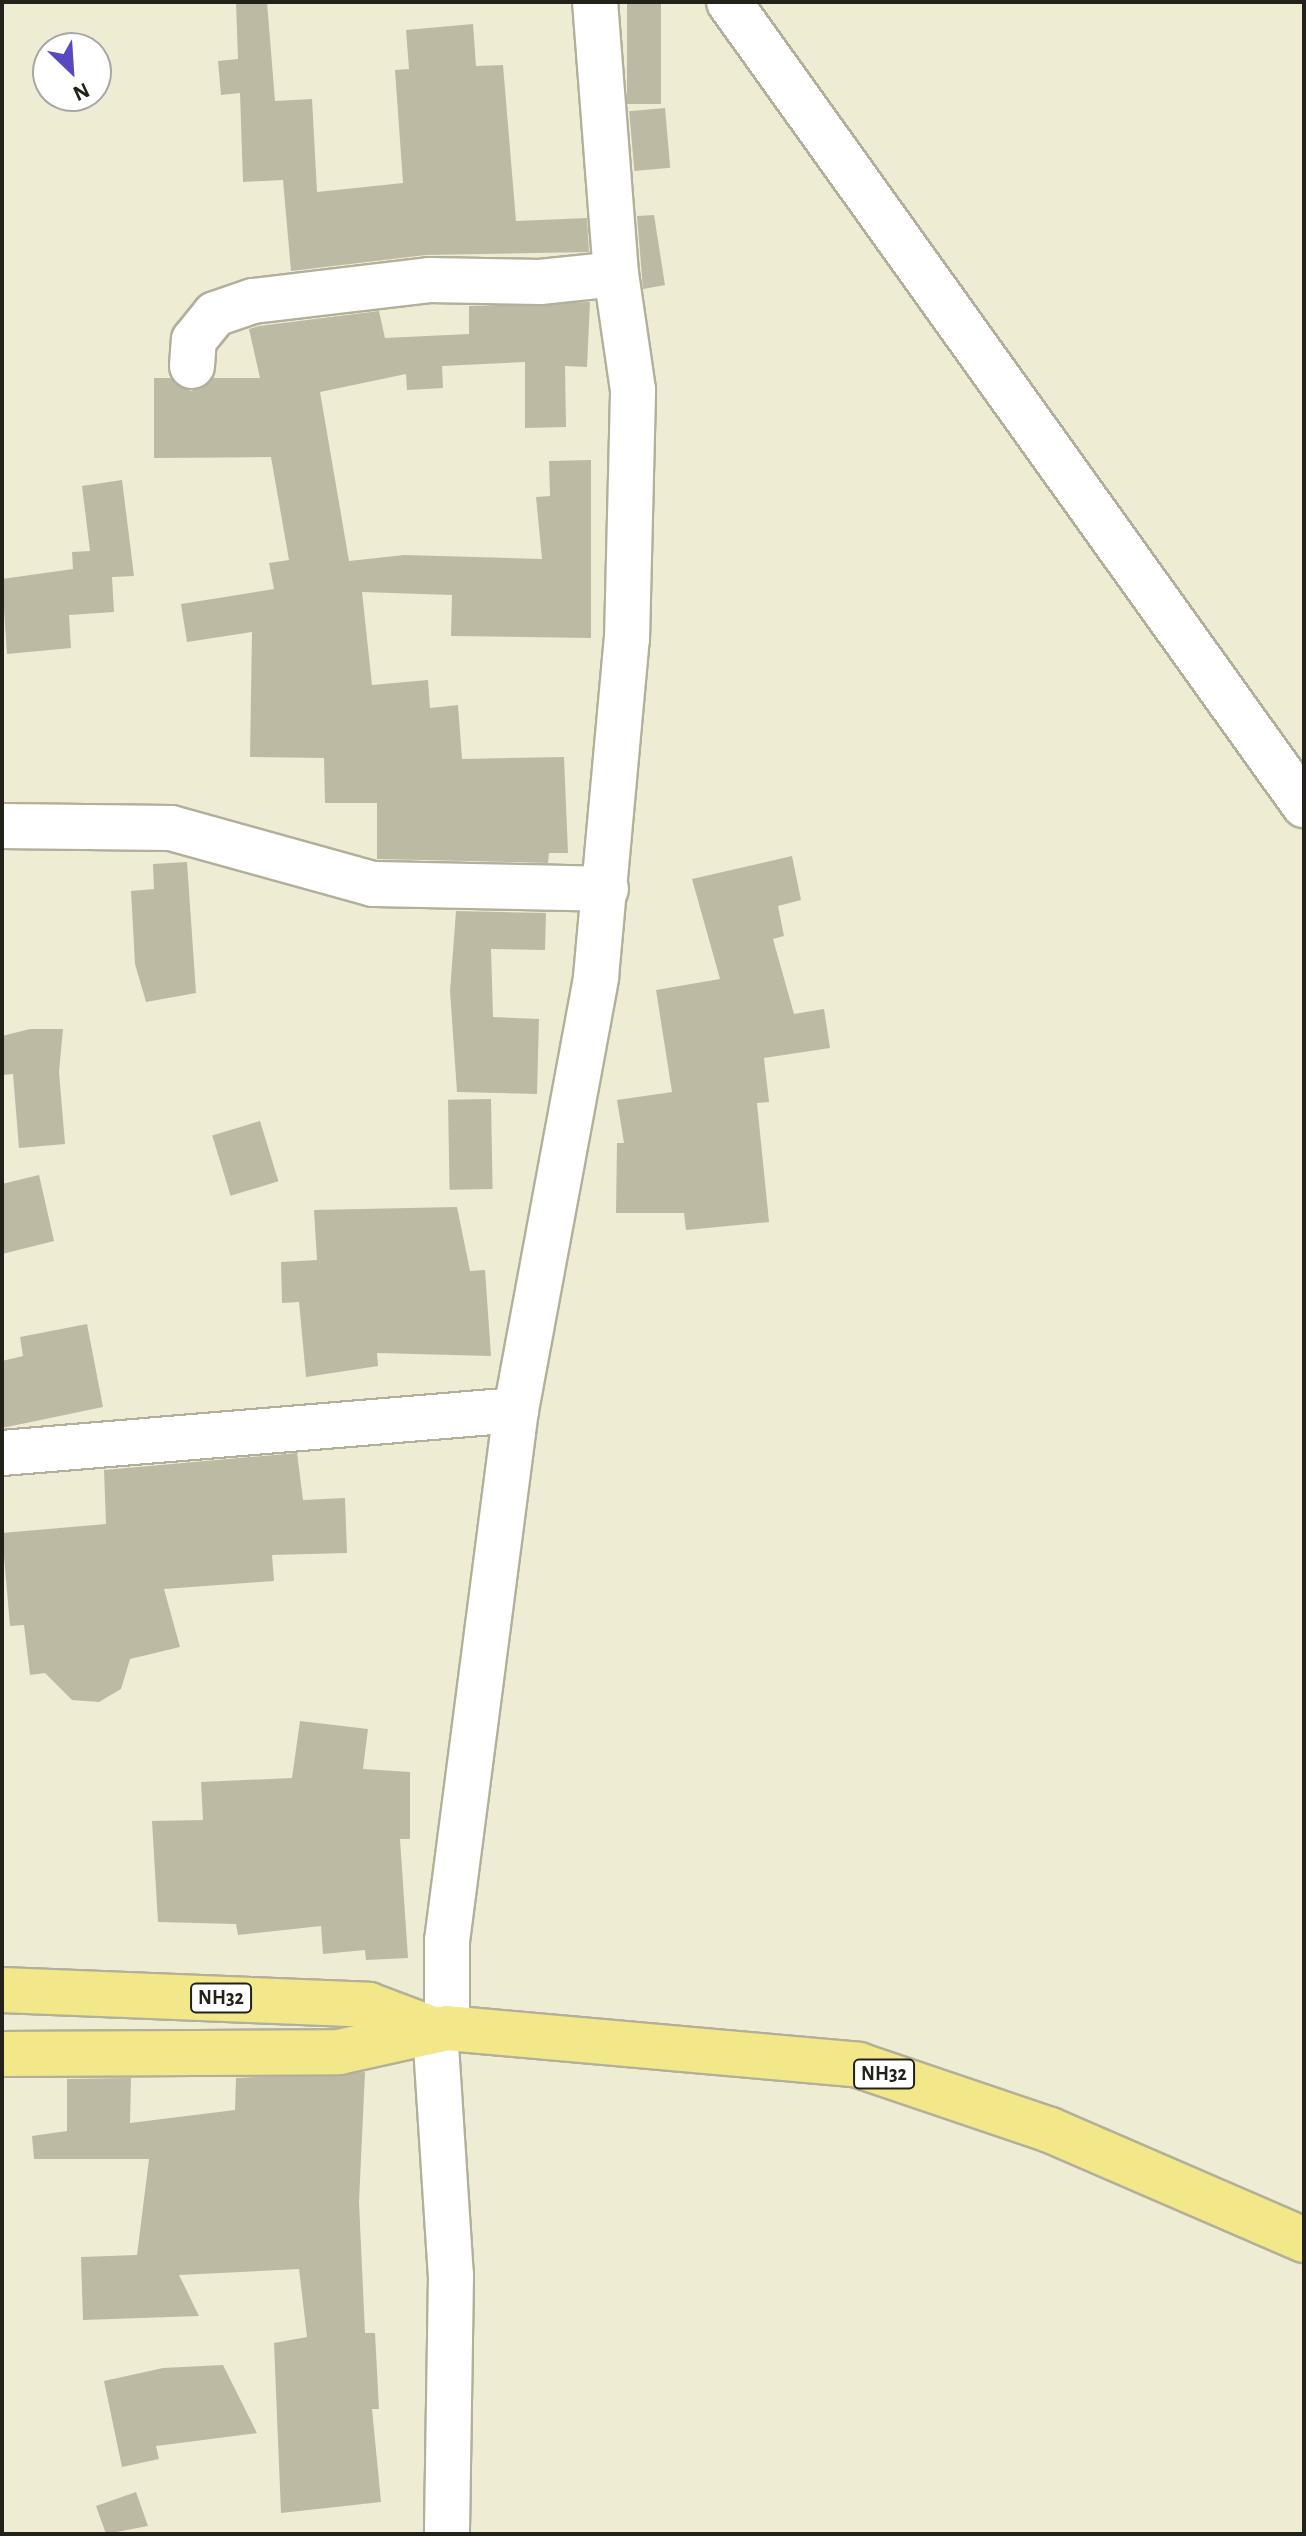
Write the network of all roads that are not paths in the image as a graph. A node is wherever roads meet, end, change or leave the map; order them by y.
1 (595, 2) edge
2 (729, 2) edge
3 (616, 274) junction
4 (192, 366) dead end
5 (1304, 805) edge
6 (2, 826) edge
7 (606, 889) junction
8 (516, 1410) junction
9 (2, 1453) edge
10 (2, 1990) edge
11 (441, 2029) junction
12 (2, 2054) edge
13 (1304, 2240) edge
14 (447, 2534) edge

1 - 3 street
2 - 5 street
3 - 4 street
3 - 7 street
6 - 7 street
7 - 8 street
8 - 9 street
8 - 11 street
10 - 11 main road, NH32
11 - 12 main road, NH32
11 - 13 main road, NH32
11 - 14 street

